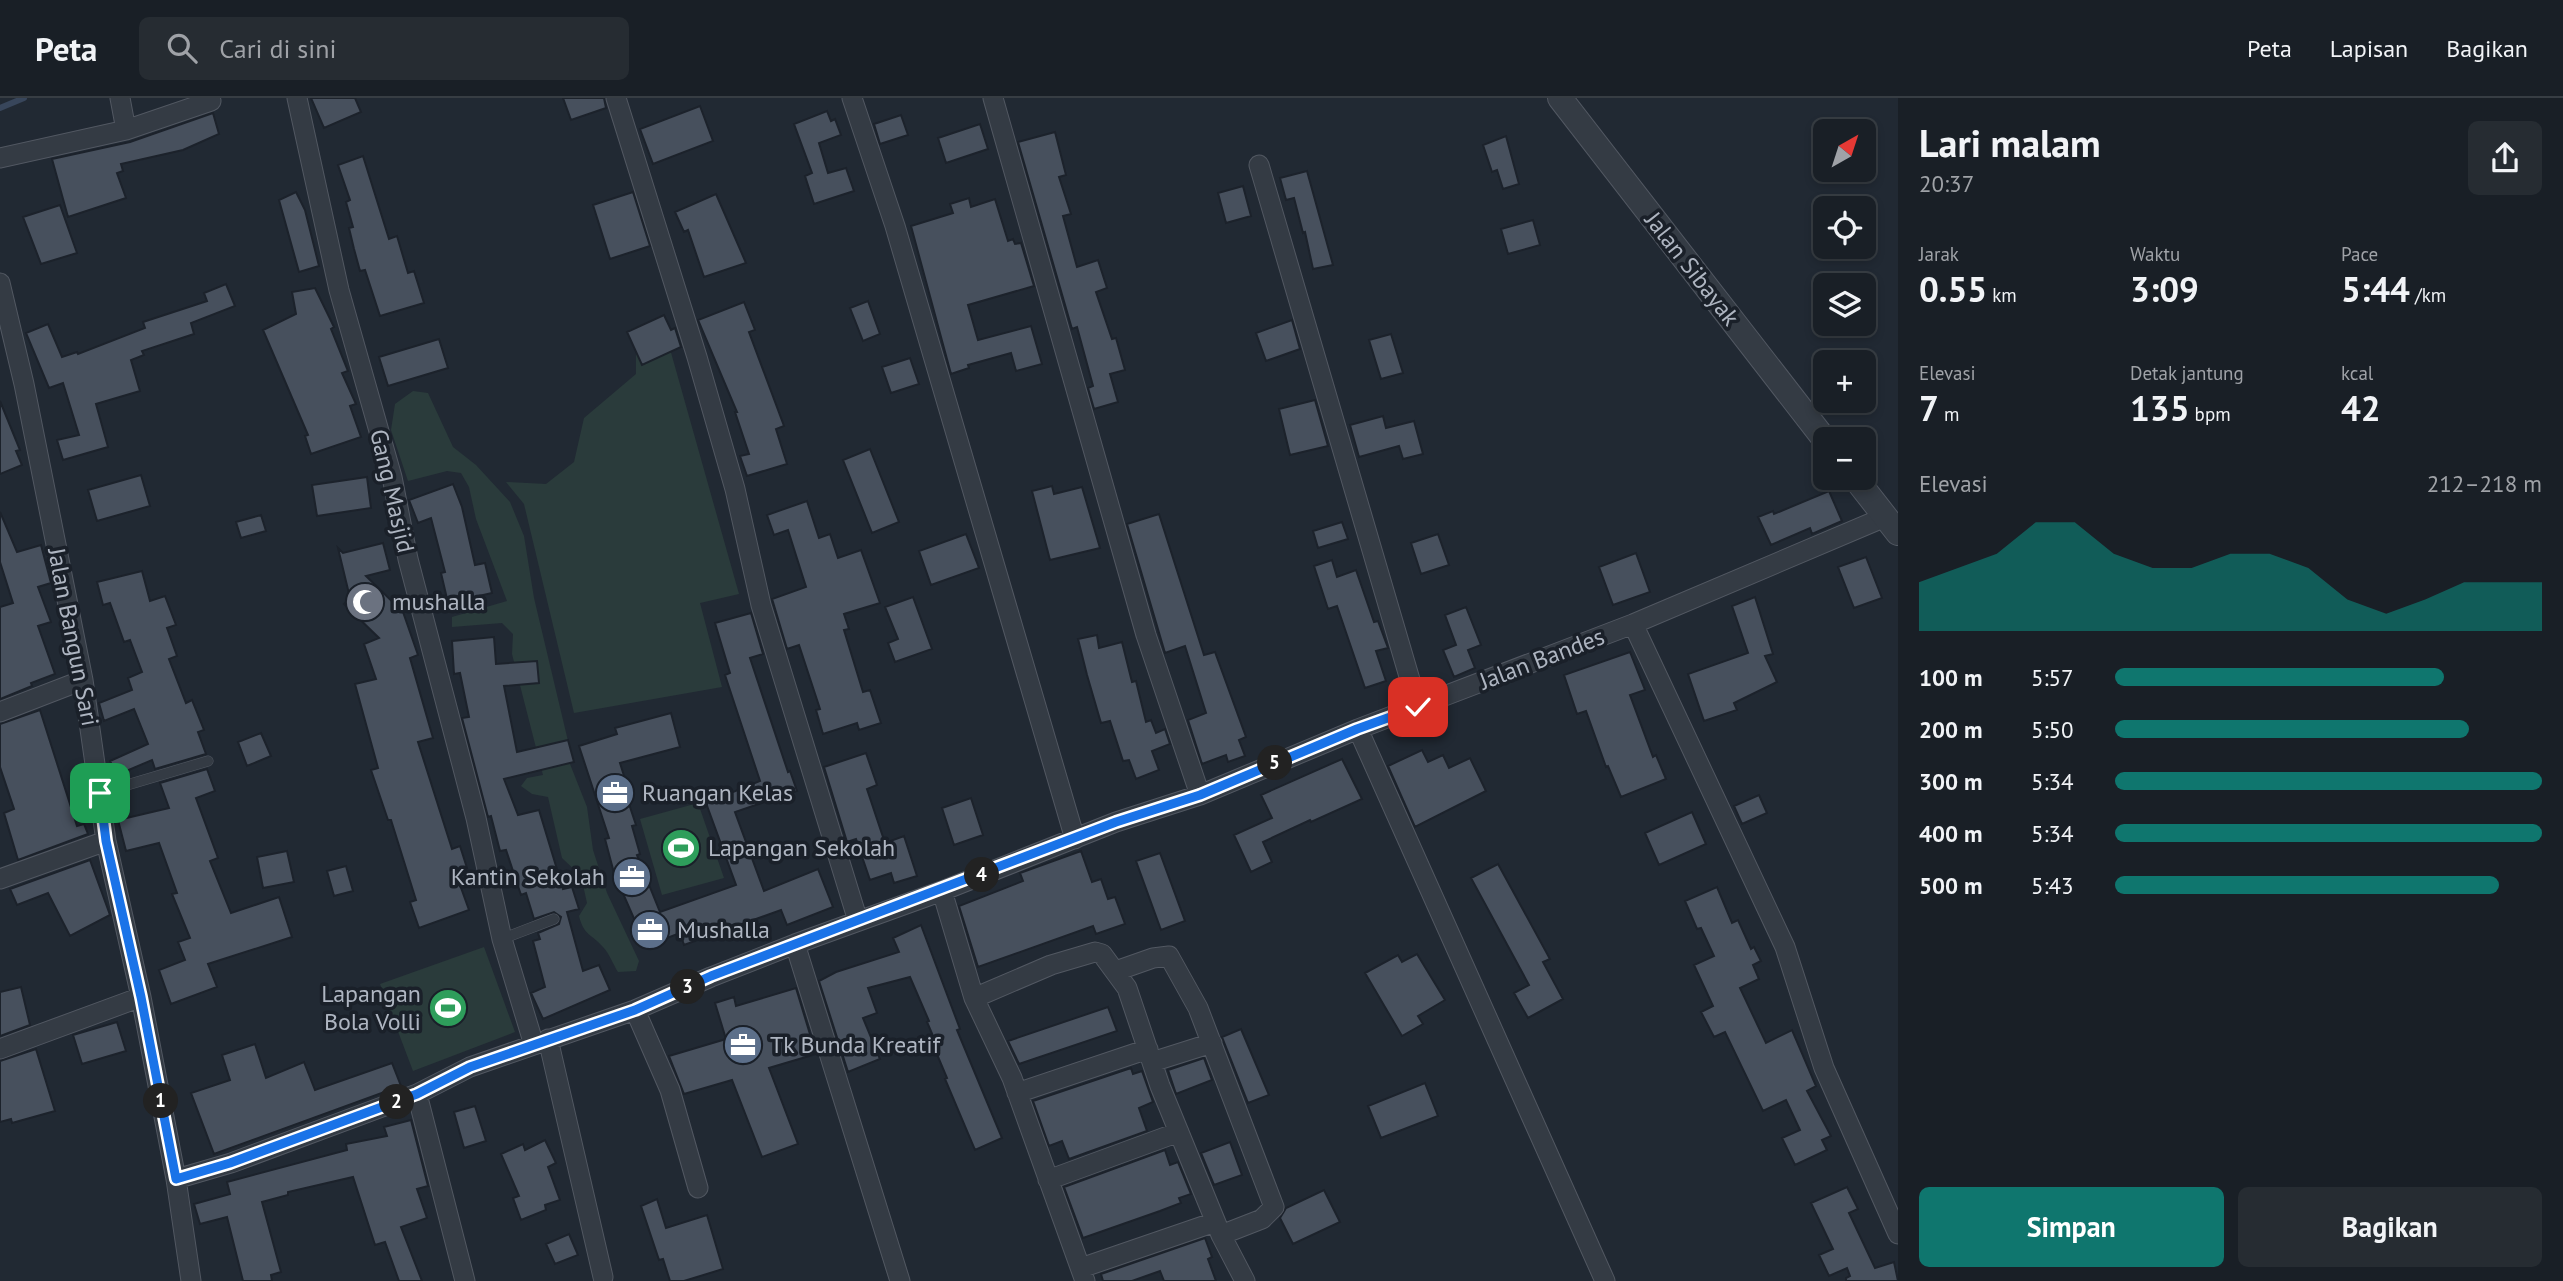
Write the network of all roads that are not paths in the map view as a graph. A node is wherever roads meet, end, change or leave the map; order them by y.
1 (120, 98) edge
2 (297, 98) edge
3 (617, 98) edge
4 (852, 98) edge
5 (993, 98) edge
6 (1560, 98) edge
7 (211, 101) dead end
8 (126, 130) junction
9 (0, 158) edge
10 (1259, 165) dead end
11 (0, 283) edge
12 (1815, 427) edge
13 (1864, 490) edge
14 (1892, 525) edge
15 (1633, 624) junction
16 (83, 680) junction
17 (1418, 707) junction
18 (0, 712) edge
19 (1357, 729) junction
20 (208, 761) dead end
21 (100, 793) junction
22 (1200, 795) junction
23 (1075, 839) junction
24 (106, 841) junction
25 (0, 879) edge
26 (942, 891) junction
27 (554, 919) dead end
28 (858, 921) junction
29 (502, 939) junction
30 (795, 944) junction
31 (1116, 971) junction
32 (141, 997) junction
33 (974, 998) junction
34 (635, 1010) junction
35 (541, 1042) junction
36 (1212, 1043) junction
37 (0, 1049) edge
38 (1150, 1055) junction
39 (1017, 1093) junction
40 (417, 1094) junction
41 (1179, 1132) junction
42 (176, 1179) junction
43 (1048, 1180) junction
44 (698, 1188) dead end
45 (1218, 1228) junction
46 (1898, 1234) edge
47 (1083, 1275) edge
48 (603, 1277) dead end
49 (191, 1281) edge
50 (465, 1281) edge
51 (900, 1281) edge
52 (1245, 1281) edge
53 (1605, 1281) edge

1 - 8 street
2 - 29 street, Gang Masjid
3 - 28 street
4 - 23 street
5 - 22 street
6 - 12 street, Jalan Sibayak
7 - 8 street
8 - 9 street
10 - 17 street
11 - 16 street, Jalan Bangun Sari
13 - 14 street
14 - 15 street, Jalan Bandes
15 - 17 street, Jalan Bandes
15 - 46 street
16 - 18 street
16 - 21 street, Jalan Bangun Sari
17 - 19 street, Jalan Bandes
19 - 22 street, Jalan Bandes
19 - 53 street
20 - 21 lane
21 - 24 street, Jalan Bangun Sari
22 - 23 street, Jalan Bandes
23 - 26 street, Jalan Bandes
24 - 25 street
24 - 32 street, Jalan Bangun Sari
26 - 28 street, Jalan Bandes
26 - 33 street
27 - 29 lane
28 - 30 street, Jalan Bandes
29 - 35 street, Gang Masjid
30 - 34 street, Jalan Bandes
30 - 51 street
31 - 33 street
31 - 36 street
31 - 38 street
32 - 37 street
32 - 42 street, Jalan Bangun Sari
33 - 39 street
34 - 35 street, Jalan Bandes
34 - 44 street
35 - 40 street, Jalan Bandes
35 - 48 street, Gang Masjid
36 - 38 street
36 - 45 street
38 - 39 street
38 - 41 street
39 - 43 street
40 - 42 street, Jalan Bandes
40 - 50 street
41 - 43 street
41 - 45 street
42 - 49 street, Jalan Bangun Sari
43 - 47 street
45 - 47 street
45 - 52 street

